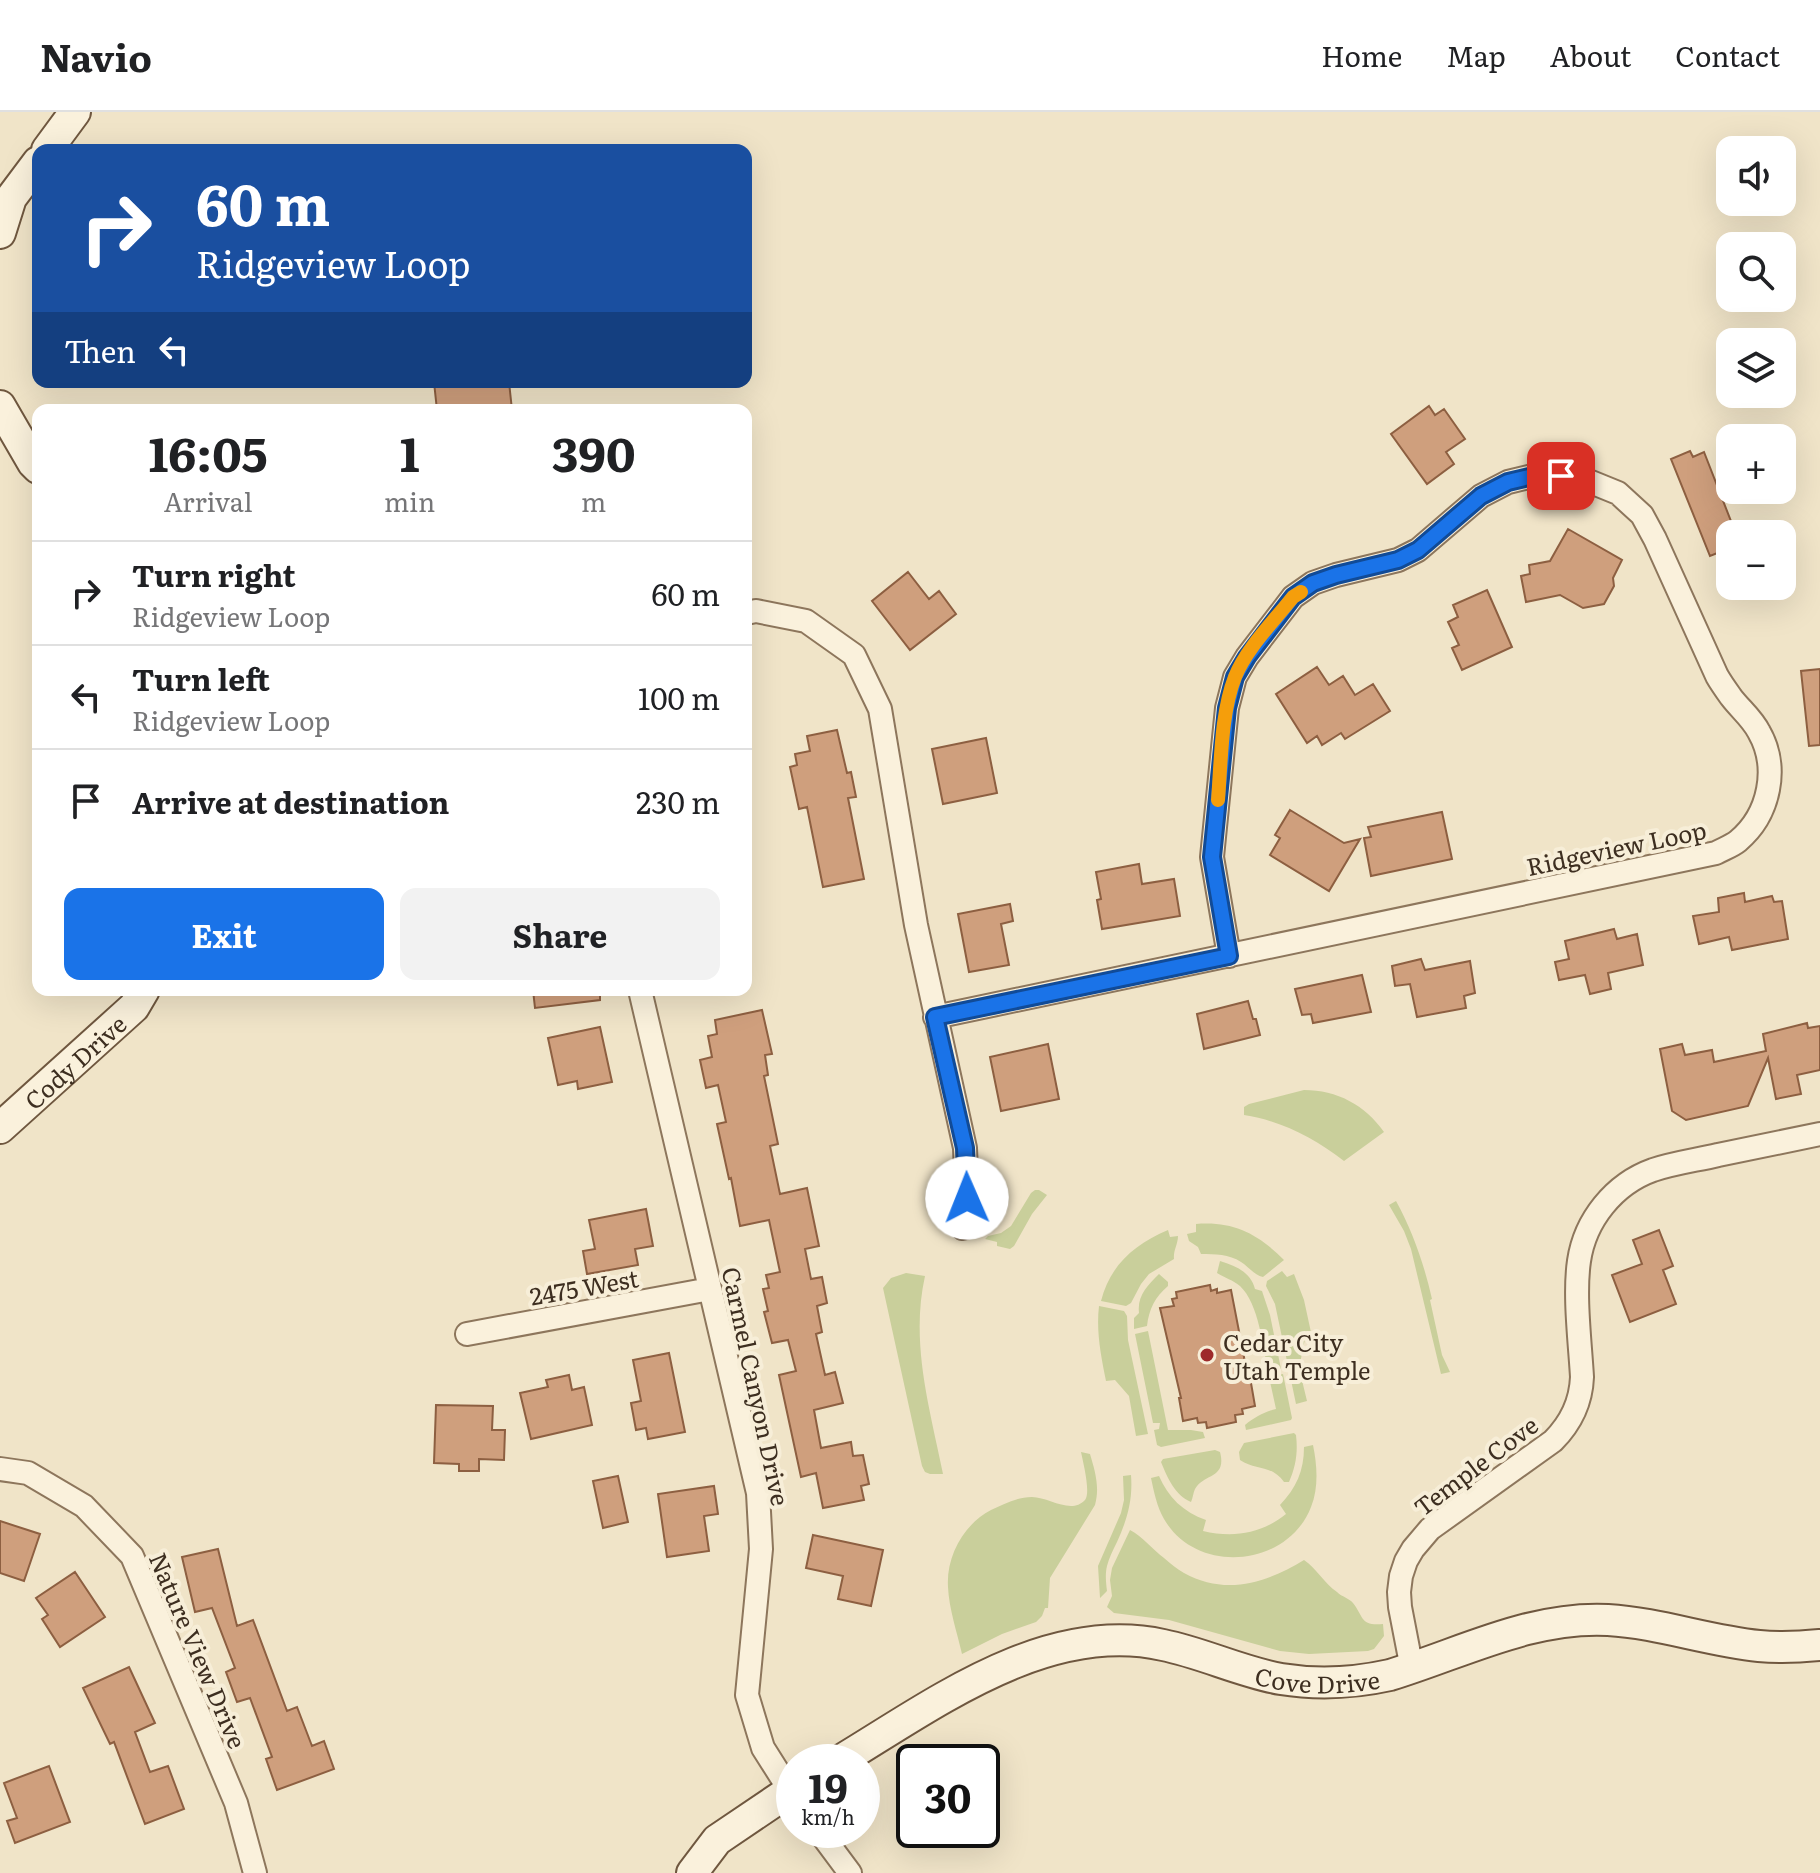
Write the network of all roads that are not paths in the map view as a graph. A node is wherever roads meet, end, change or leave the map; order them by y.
1 (75, 112) edge
2 (51, 144) edge
3 (32, 170) edge
4 (0, 233) edge
5 (0, 406) edge
6 (32, 461) edge
7 (752, 612) edge
8 (1229, 956) junction
9 (140, 996) edge
10 (641, 996) edge
11 (935, 1017) junction
12 (0, 1128) edge
13 (1820, 1134) edge
14 (963, 1228) dead end
15 (710, 1289) junction
16 (467, 1334) dead end
17 (0, 1469) edge
18 (1820, 1645) edge
19 (1412, 1669) junction
20 (868, 1744) edge
21 (776, 1768) edge
22 (776, 1802) edge
23 (831, 1848) edge
24 (255, 1873) edge
25 (692, 1873) edge
26 (850, 1873) edge

1 - 2 main road
3 - 4 main road
5 - 6 main road
7 - 11 street
8 - 8 street, Ridgeview Loop
8 - 11 street, Ridgeview Loop
9 - 12 main road, Cody Drive
10 - 15 street, Carmel Canyon Drive
11 - 14 street
13 - 19 street, Temple Cove
15 - 16 street, 2475 West
15 - 21 street, Carmel Canyon Drive
17 - 24 street, Nature View Drive
18 - 19 main road, Cove Drive
19 - 20 main road, Cove Drive
22 - 25 main road
23 - 26 street

